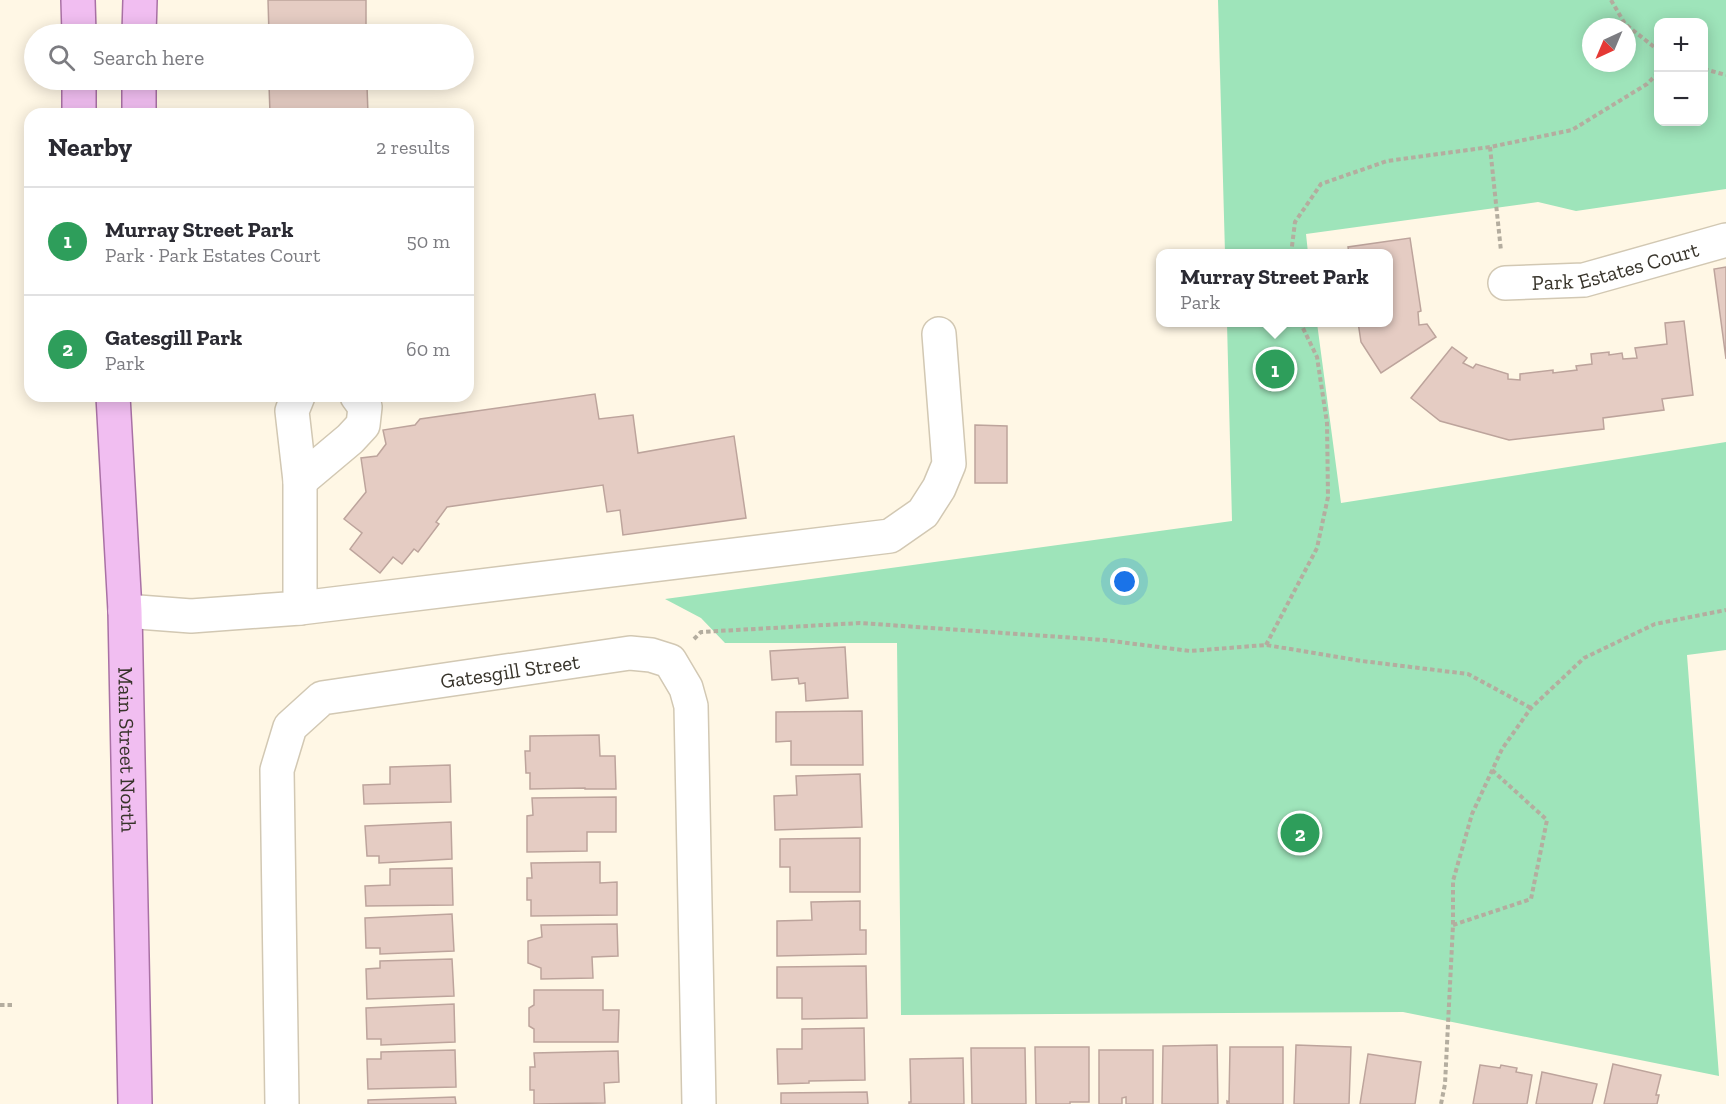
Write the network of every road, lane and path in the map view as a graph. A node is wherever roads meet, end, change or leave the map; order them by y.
1 (78, 0) edge
2 (140, 0) edge
3 (1611, 0) edge
4 (79, 24) edge
5 (139, 24) edge
6 (1654, 46) edge
7 (1708, 70) edge
8 (1726, 75) edge
9 (1654, 78) edge
10 (79, 90) edge
11 (139, 90) edge
12 (80, 108) edge
13 (139, 108) edge
14 (1490, 147) junction
15 (1726, 240) edge
16 (1292, 249) edge
17 (1505, 283) joint
18 (1302, 327) edge
19 (939, 334) dead end
20 (113, 402) edge
21 (296, 402) edge
22 (361, 402) edge
23 (300, 481) junction
24 (300, 608) junction
25 (1726, 610) edge
26 (125, 611) junction
27 (1266, 645) junction
28 (670, 662) junction
29 (1531, 708) junction
30 (1492, 770) junction
31 (1454, 925) junction
32 (0, 1005) edge
33 (15, 1005) dead end
34 (135, 1104) edge
35 (282, 1104) edge
36 (699, 1104) edge
37 (1441, 1104) edge

1 - 4 main road
2 - 5 main road
3 - 6 path
7 - 8 path
9 - 14 path
10 - 12 main road
11 - 13 main road
14 - 16 path
14 - 17 path
15 - 17 street, Park Estates Court
18 - 27 path
19 - 24 street
20 - 26 main road, Main Street North
21 - 23 street
22 - 23 street
23 - 24 street
24 - 26 street
25 - 29 path
26 - 34 main road, Main Street North
27 - 28 path
27 - 29 path
28 - 35 street, Gatesgill Street
28 - 36 street
29 - 30 path
30 - 31 path
30 - 31 path
31 - 37 path
32 - 33 path

